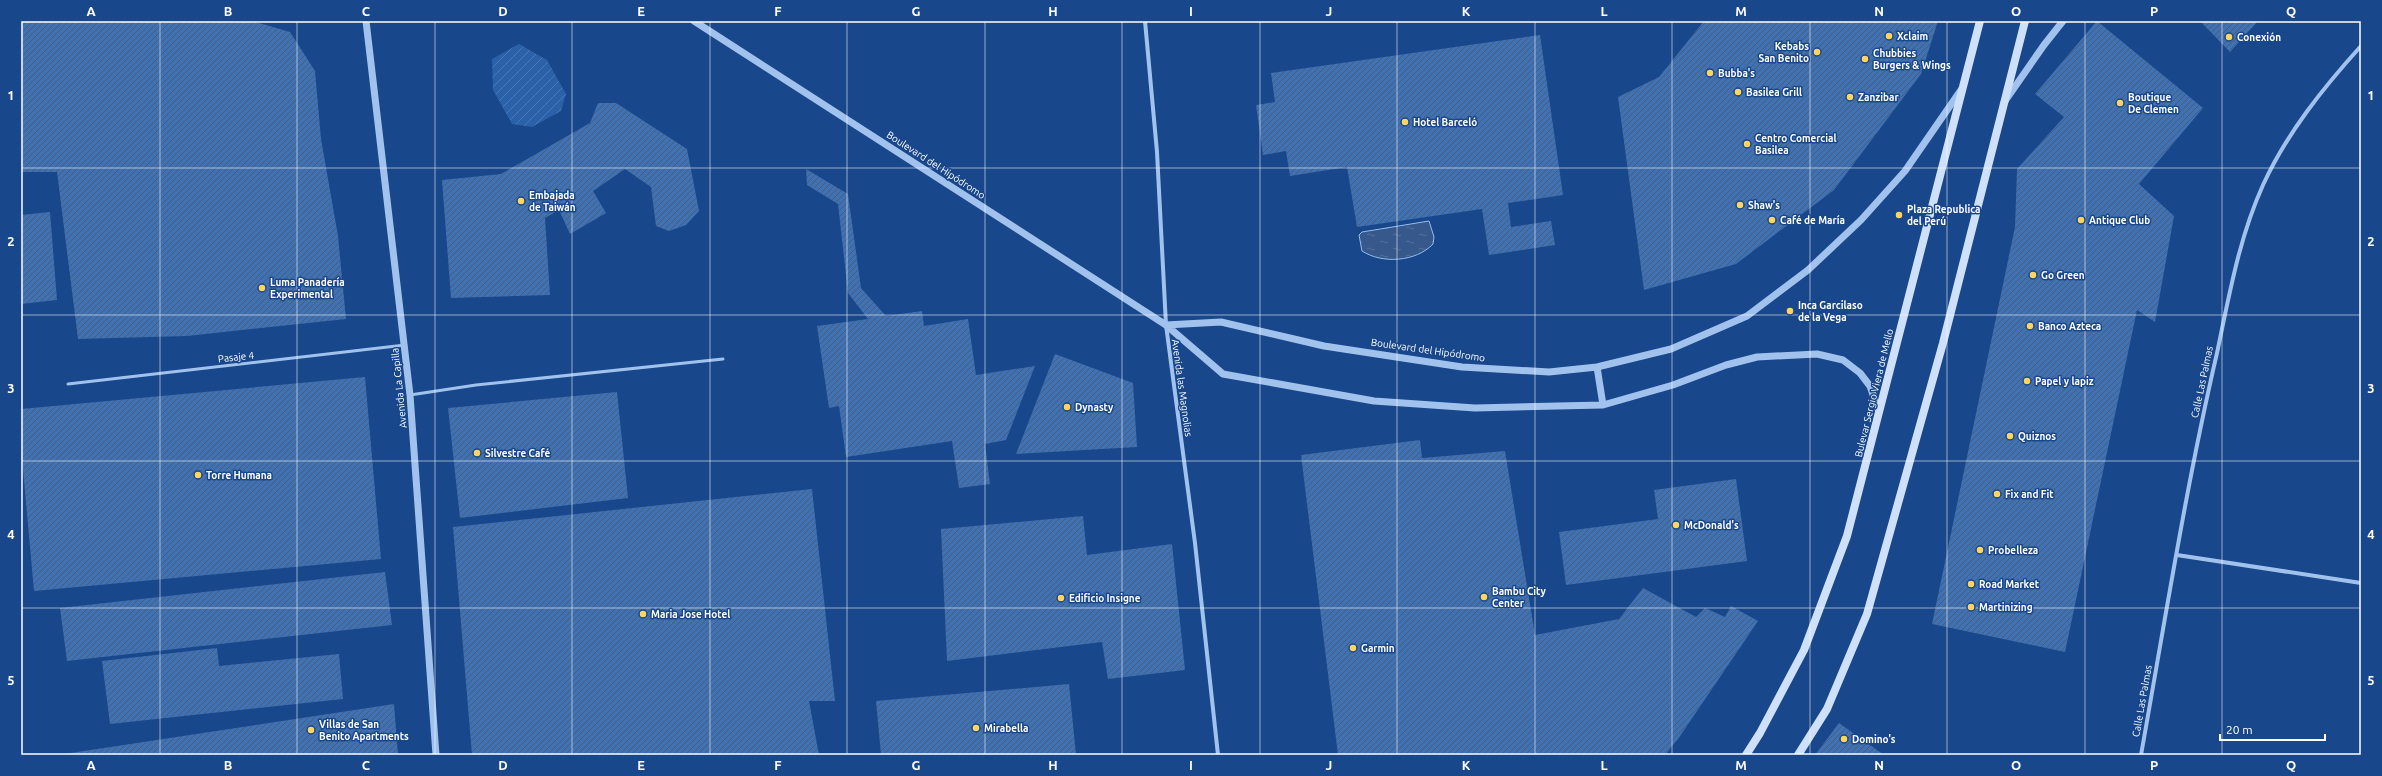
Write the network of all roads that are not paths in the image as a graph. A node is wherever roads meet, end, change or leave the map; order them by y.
1 (366, 21) edge
2 (694, 21) edge
3 (1146, 21) edge
4 (1980, 21) edge
5 (2025, 21) edge
6 (2064, 21) edge
7 (2361, 46) edge
8 (1964, 87) junction
9 (2003, 105) junction
10 (1166, 325) junction
11 (405, 346) junction
12 (723, 359) dead end
13 (1597, 367) junction
14 (68, 384) dead end
15 (410, 395) junction
16 (1603, 405) junction
17 (1879, 412) junction
18 (2177, 555) junction
19 (2361, 583) edge
20 (436, 755) edge
21 (1218, 755) edge
22 (1746, 755) edge
23 (1798, 755) edge
24 (2141, 755) edge

1 - 11 street, Avenida La Capilla
2 - 10 street, Boulevard del Hipódromo
3 - 10 street, Avenida las Magnolias
4 - 8 main road, Bulevar Sergio Viera de Mello
5 - 9 main road
6 - 9 street
7 - 18 street, Calle Las Palmas
8 - 13 street, Boulevard del Hipódromo
8 - 17 main road, Bulevar Sergio Viera de Mello
9 - 23 main road
10 - 13 street, Boulevard del Hipódromo
10 - 16 street, Boulevard del Hipódromo
10 - 21 street, Avenida las Magnolias
11 - 14 lane, Pasaje 4
11 - 15 street, Avenida La Capilla
12 - 15 lane
13 - 16 street
15 - 20 street, Avenida La Capilla
16 - 17 street, Boulevard del Hipódromo
17 - 22 main road, Bulevar Sergio Viera de Mello
18 - 19 street
18 - 24 street, Calle Las Palmas

